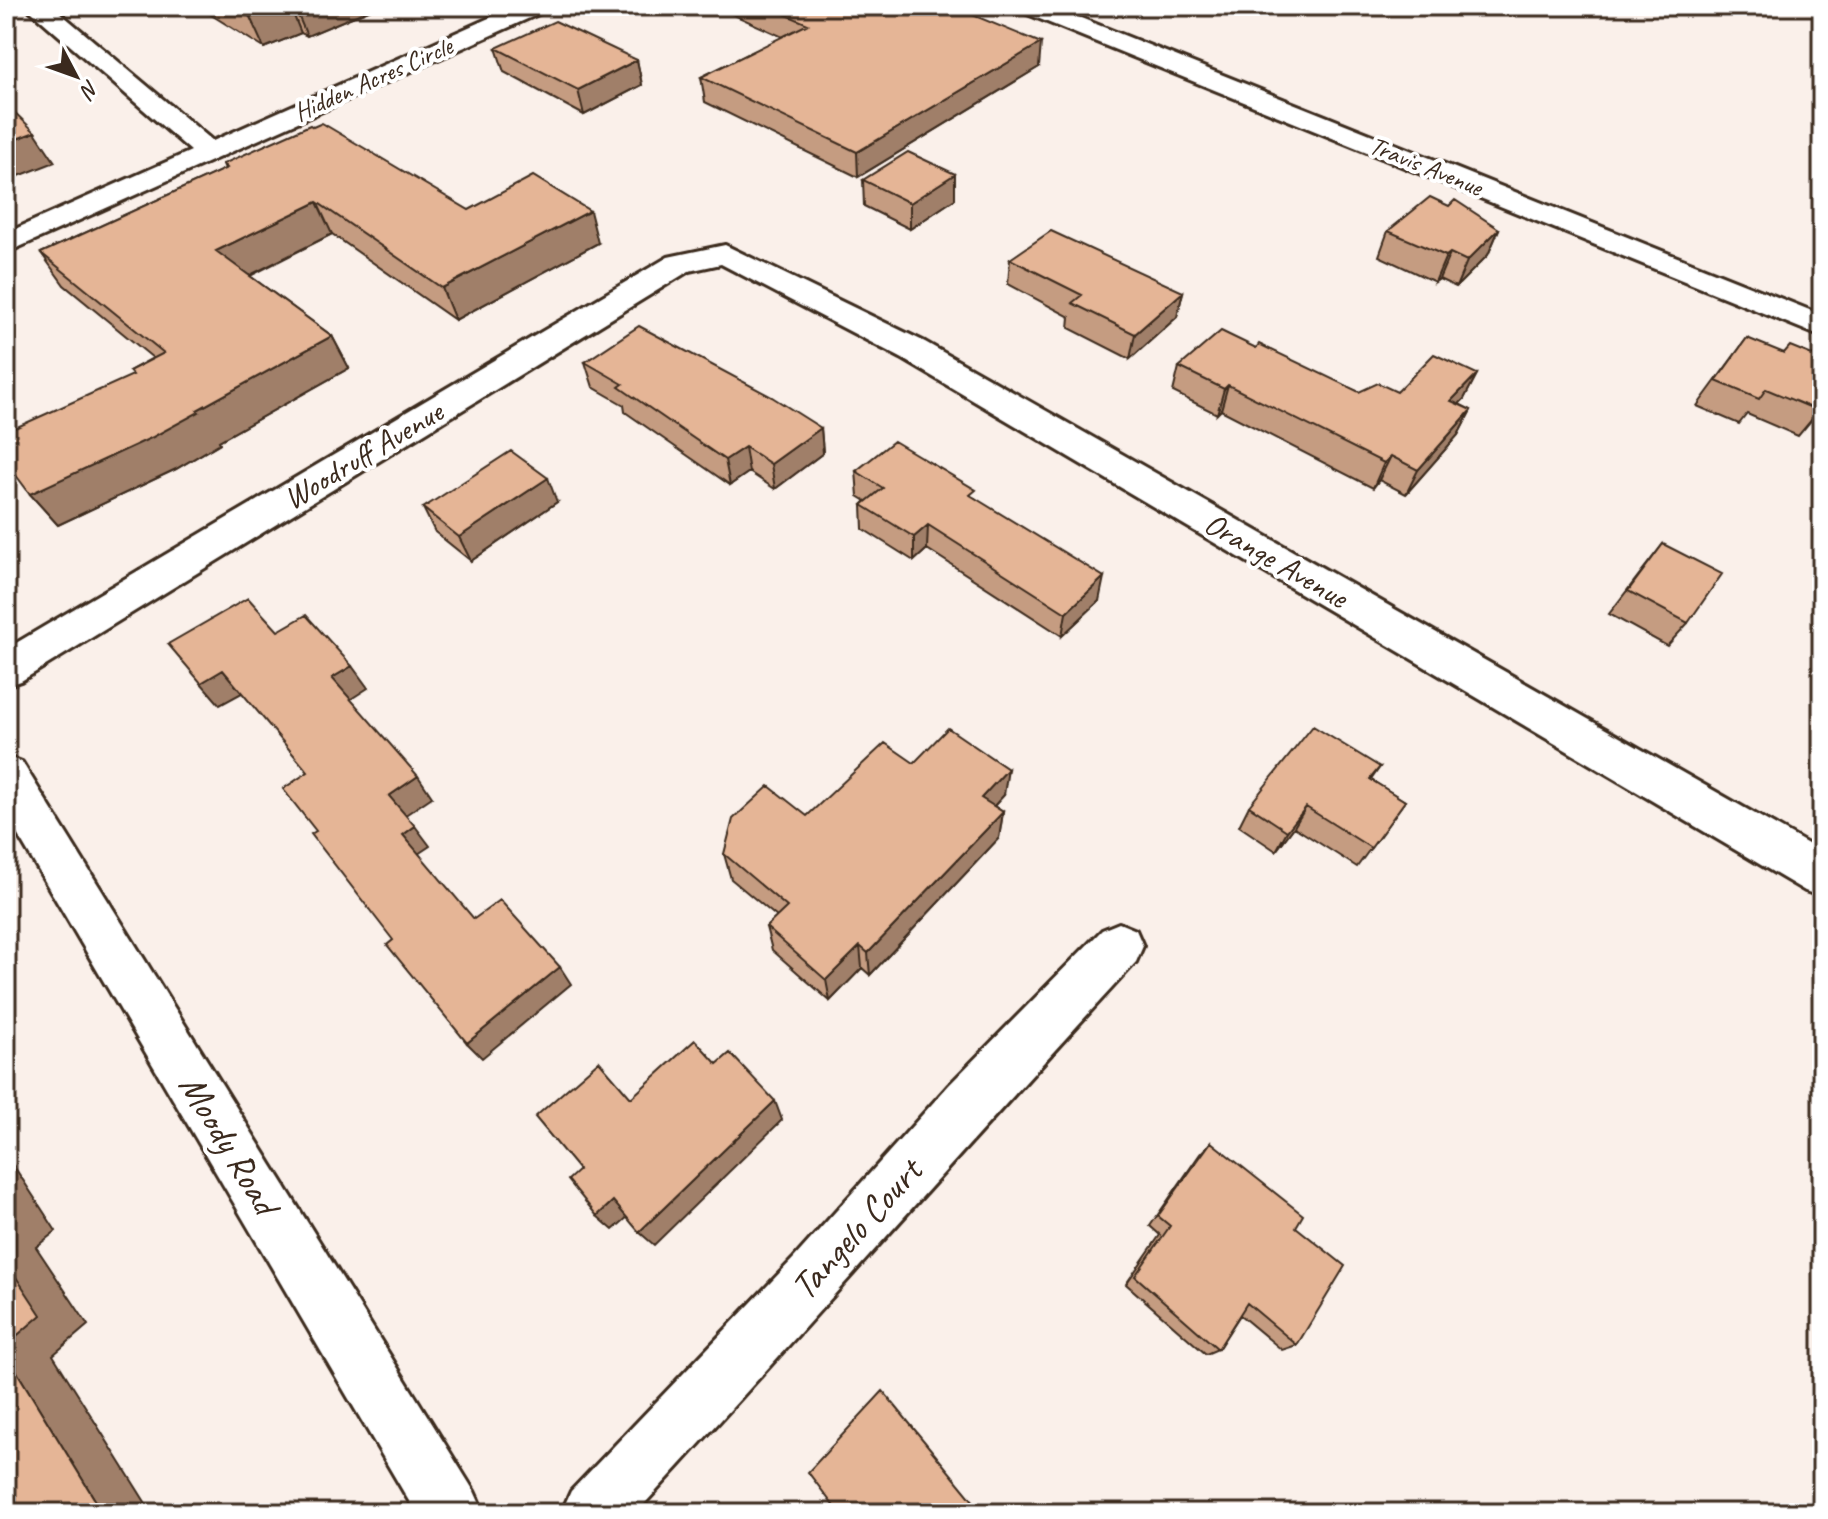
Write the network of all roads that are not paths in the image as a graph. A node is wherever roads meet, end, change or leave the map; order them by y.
1 (37, 6) edge
2 (536, 6) edge
3 (1029, 6) edge
4 (211, 152) junction
5 (6, 244) edge
6 (725, 254) joint
7 (1822, 327) edge
8 (6, 669) edge
9 (6, 775) edge
10 (1822, 876) edge
11 (1119, 946) dead end
12 (450, 1512) edge
13 (593, 1513) edge

1 - 4 street
2 - 4 street, Hidden Acres Circle
3 - 7 street, Travis Avenue
4 - 5 street, Hidden Acres Circle
6 - 8 street, Woodruff Avenue
6 - 10 street, Orange Avenue
9 - 12 street, Moody Road
11 - 13 street, Tangelo Court

